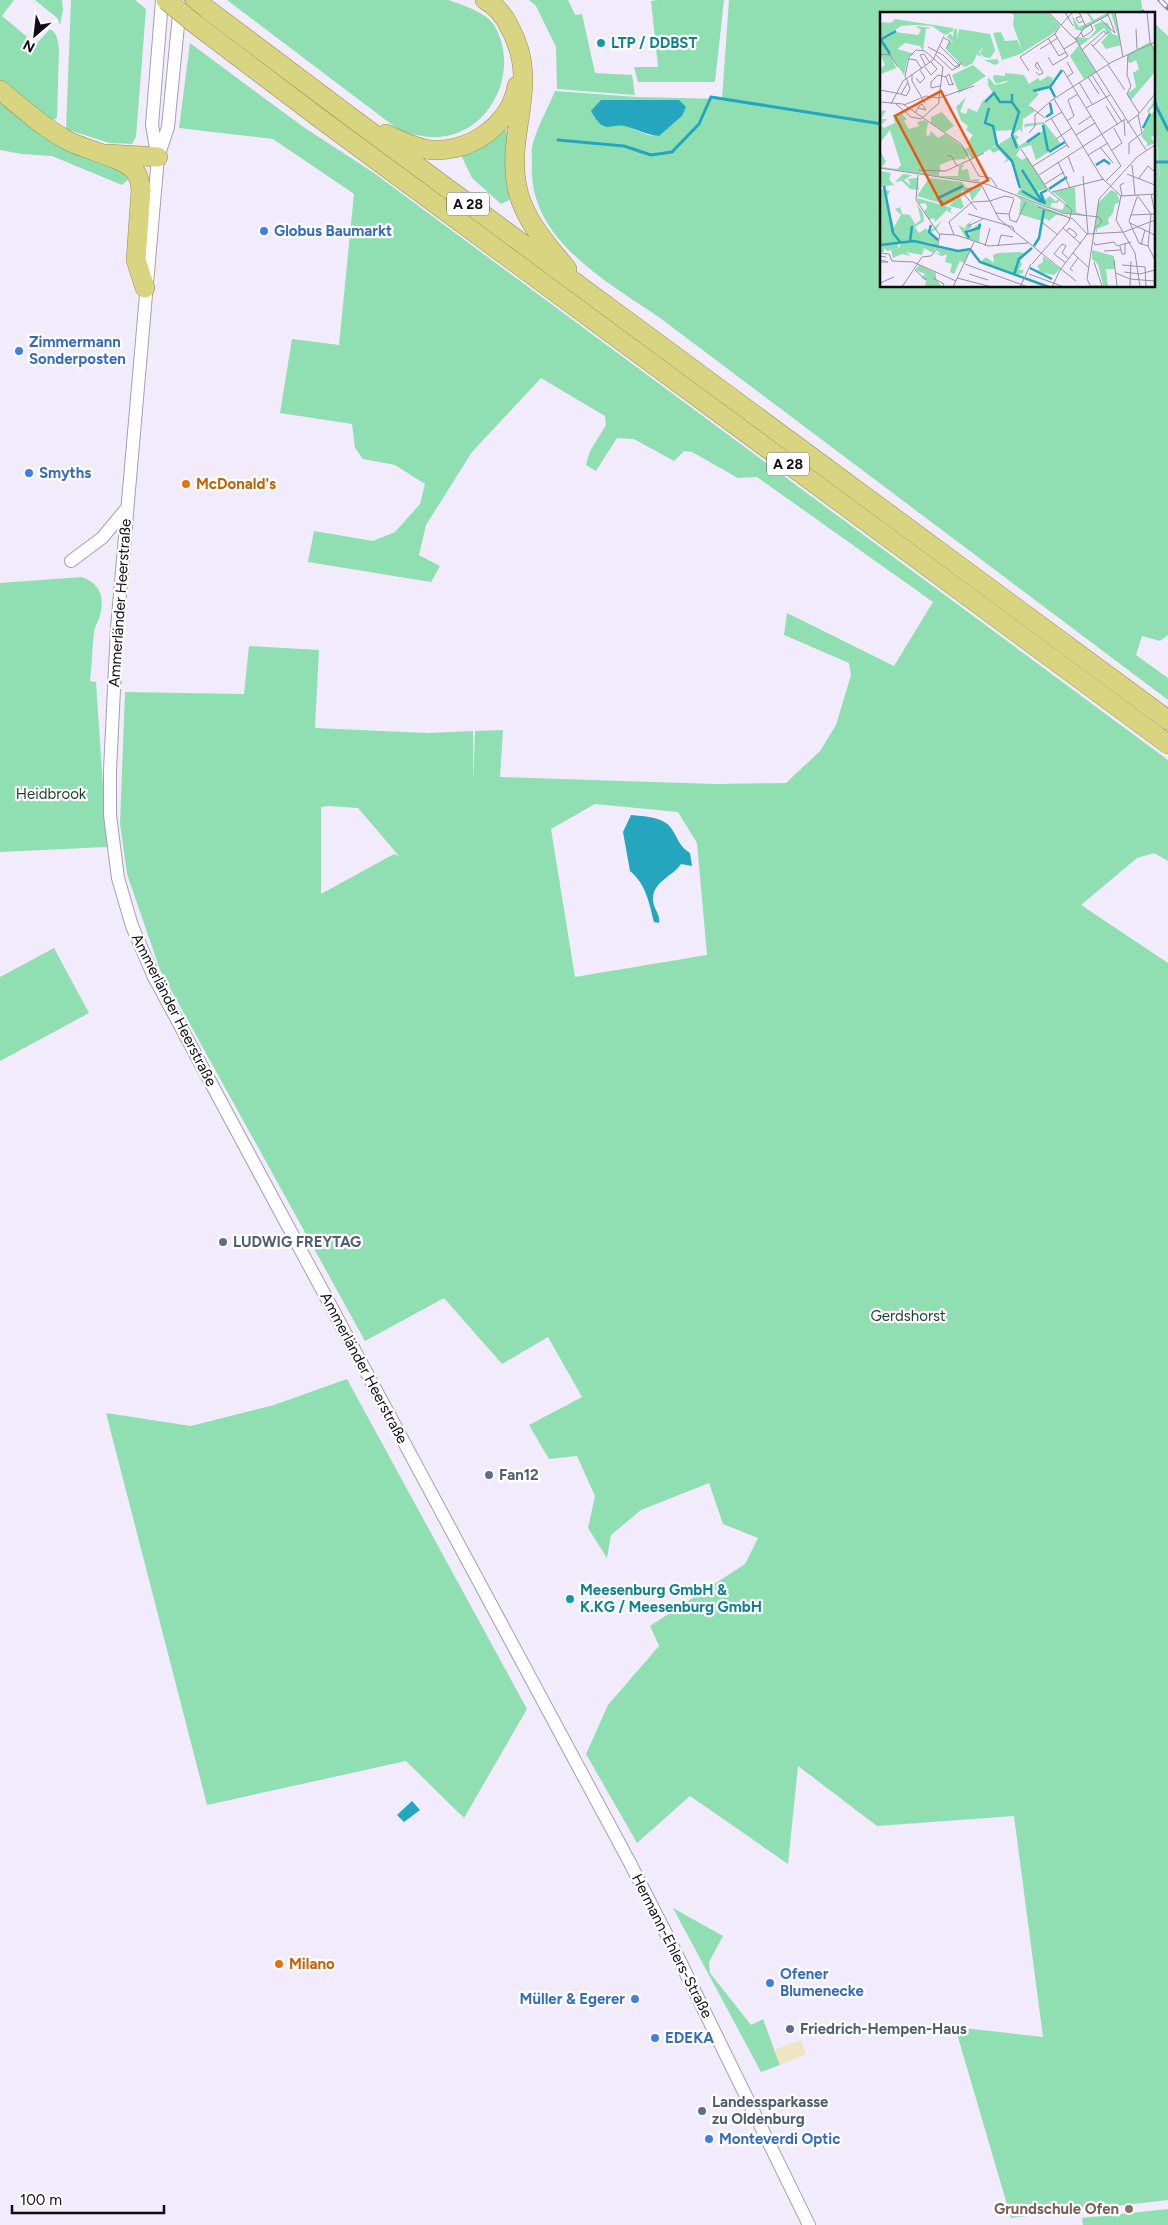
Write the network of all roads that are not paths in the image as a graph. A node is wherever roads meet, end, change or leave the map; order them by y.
1 (164, 0) edge
2 (190, 0) edge
3 (485, 0) edge
4 (521, 55) junction
5 (0, 90) edge
6 (348, 116) junction
7 (100, 153) junction
8 (158, 157) junction
9 (145, 288) junction
10 (588, 292) junction
11 (127, 508) junction
12 (71, 561) dead end
13 (1168, 720) edge
14 (1168, 744) edge
15 (568, 1750) joint
16 (809, 2225) edge

1 - 8 street, Ammerländer Heerstraße
1 - 14 highway, A 28, bridge
2 - 6 highway, A 28
2 - 8 street, Ammerländer Heerstraße
3 - 4 highway
4 - 6 highway
4 - 10 highway
5 - 7 highway
6 - 10 highway, A 28
7 - 8 highway
7 - 9 highway
8 - 9 street, Ammerländer Heerstraße
9 - 11 street, Ammerländer Heerstraße
10 - 13 highway, A 28
11 - 12 street
11 - 15 street, Ammerländer Heerstraße
15 - 16 street, Hermann-Ehlers-Straße

